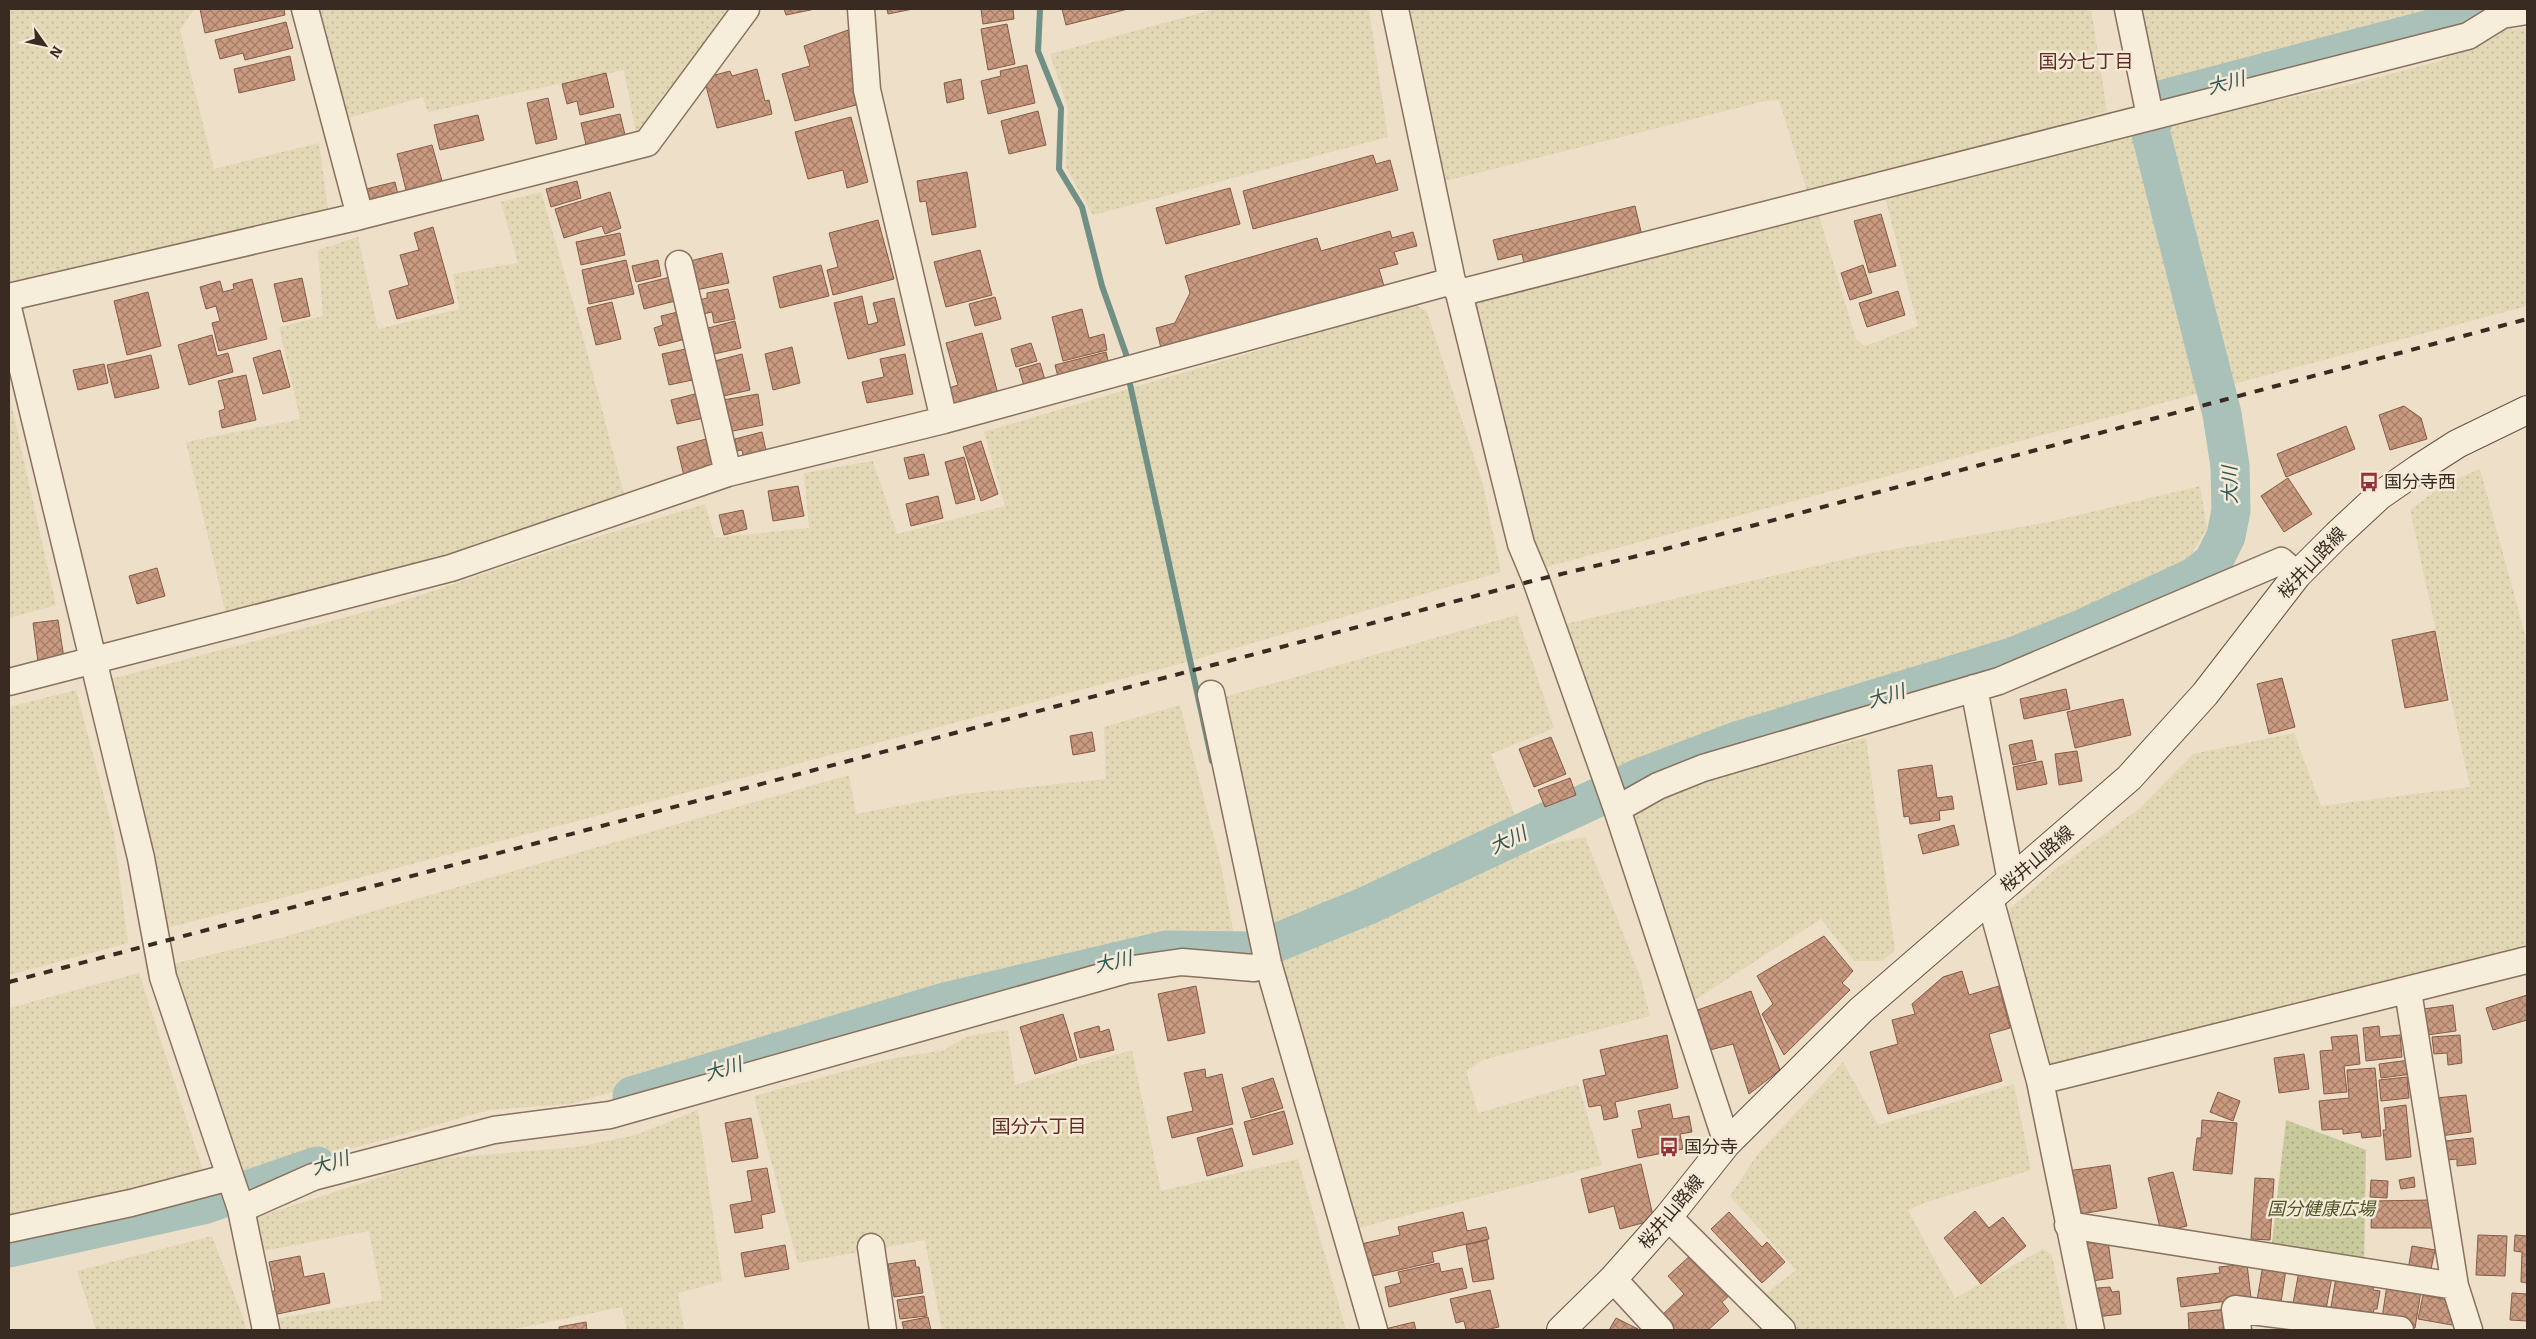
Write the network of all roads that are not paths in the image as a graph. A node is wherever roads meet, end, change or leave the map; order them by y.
1 (306, 9) edge
2 (746, 9) edge
3 (861, 9) edge
4 (1395, 9) edge
5 (2128, 9) edge
6 (2527, 11) edge
7 (2501, 12) edge
8 (2150, 116) junction
9 (360, 216) junction
10 (678, 264) dead end
11 (1455, 287) junction
12 (9, 297) edge
13 (9, 312) edge
14 (2527, 410) edge
15 (944, 420) junction
16 (728, 473) junction
17 (2297, 575) junction
18 (92, 660) junction
19 (9, 682) edge
20 (1974, 688) junction
21 (1211, 694) dead end
22 (1616, 809) junction
23 (2011, 881) junction
24 (1990, 899) junction
25 (2527, 960) edge
26 (1268, 963) junction
27 (2408, 991) junction
28 (2040, 1082) junction
29 (1727, 1143) junction
30 (230, 1177) junction
31 (241, 1209) junction
32 (1668, 1217) junction
33 (2068, 1225) junction
34 (9, 1229) edge
35 (871, 1247) dead end
36 (1613, 1279) junction
37 (2455, 1286) junction
38 (2372, 1329) edge
39 (266, 1330) edge
40 (883, 1330) edge
41 (1374, 1330) edge
42 (1561, 1330) edge
43 (1660, 1330) edge
44 (1782, 1330) edge
45 (2091, 1330) edge
46 (2238, 1330) edge
47 (2400, 1330) edge
48 (2469, 1330) edge

1 - 9 street
2 - 9 street
3 - 15 street
4 - 11 street
5 - 8 street
6 - 7 street
7 - 8 street
8 - 11 street
9 - 12 street
10 - 16 street
11 - 15 street
11 - 22 street
13 - 18 street
14 - 17 main road, 桜井山路線
15 - 16 street
16 - 18 street
17 - 20 street
17 - 23 main road, 桜井山路線
18 - 19 street
18 - 30 street
20 - 22 street
20 - 23 street
21 - 26 street
22 - 29 street
23 - 24 main road, 桜井山路線
24 - 28 street
24 - 29 main road, 桜井山路線
25 - 27 street
26 - 31 street
26 - 41 street
27 - 28 street
27 - 37 street
28 - 33 street
29 - 32 main road, 桜井山路線
30 - 31 street
30 - 34 street
31 - 39 street
32 - 36 main road, 桜井山路線
32 - 44 street
33 - 37 street
33 - 45 street
35 - 40 street
36 - 42 main road, 桜井山路線
36 - 43 street
37 - 48 street
38 - 46 street
38 - 47 street

